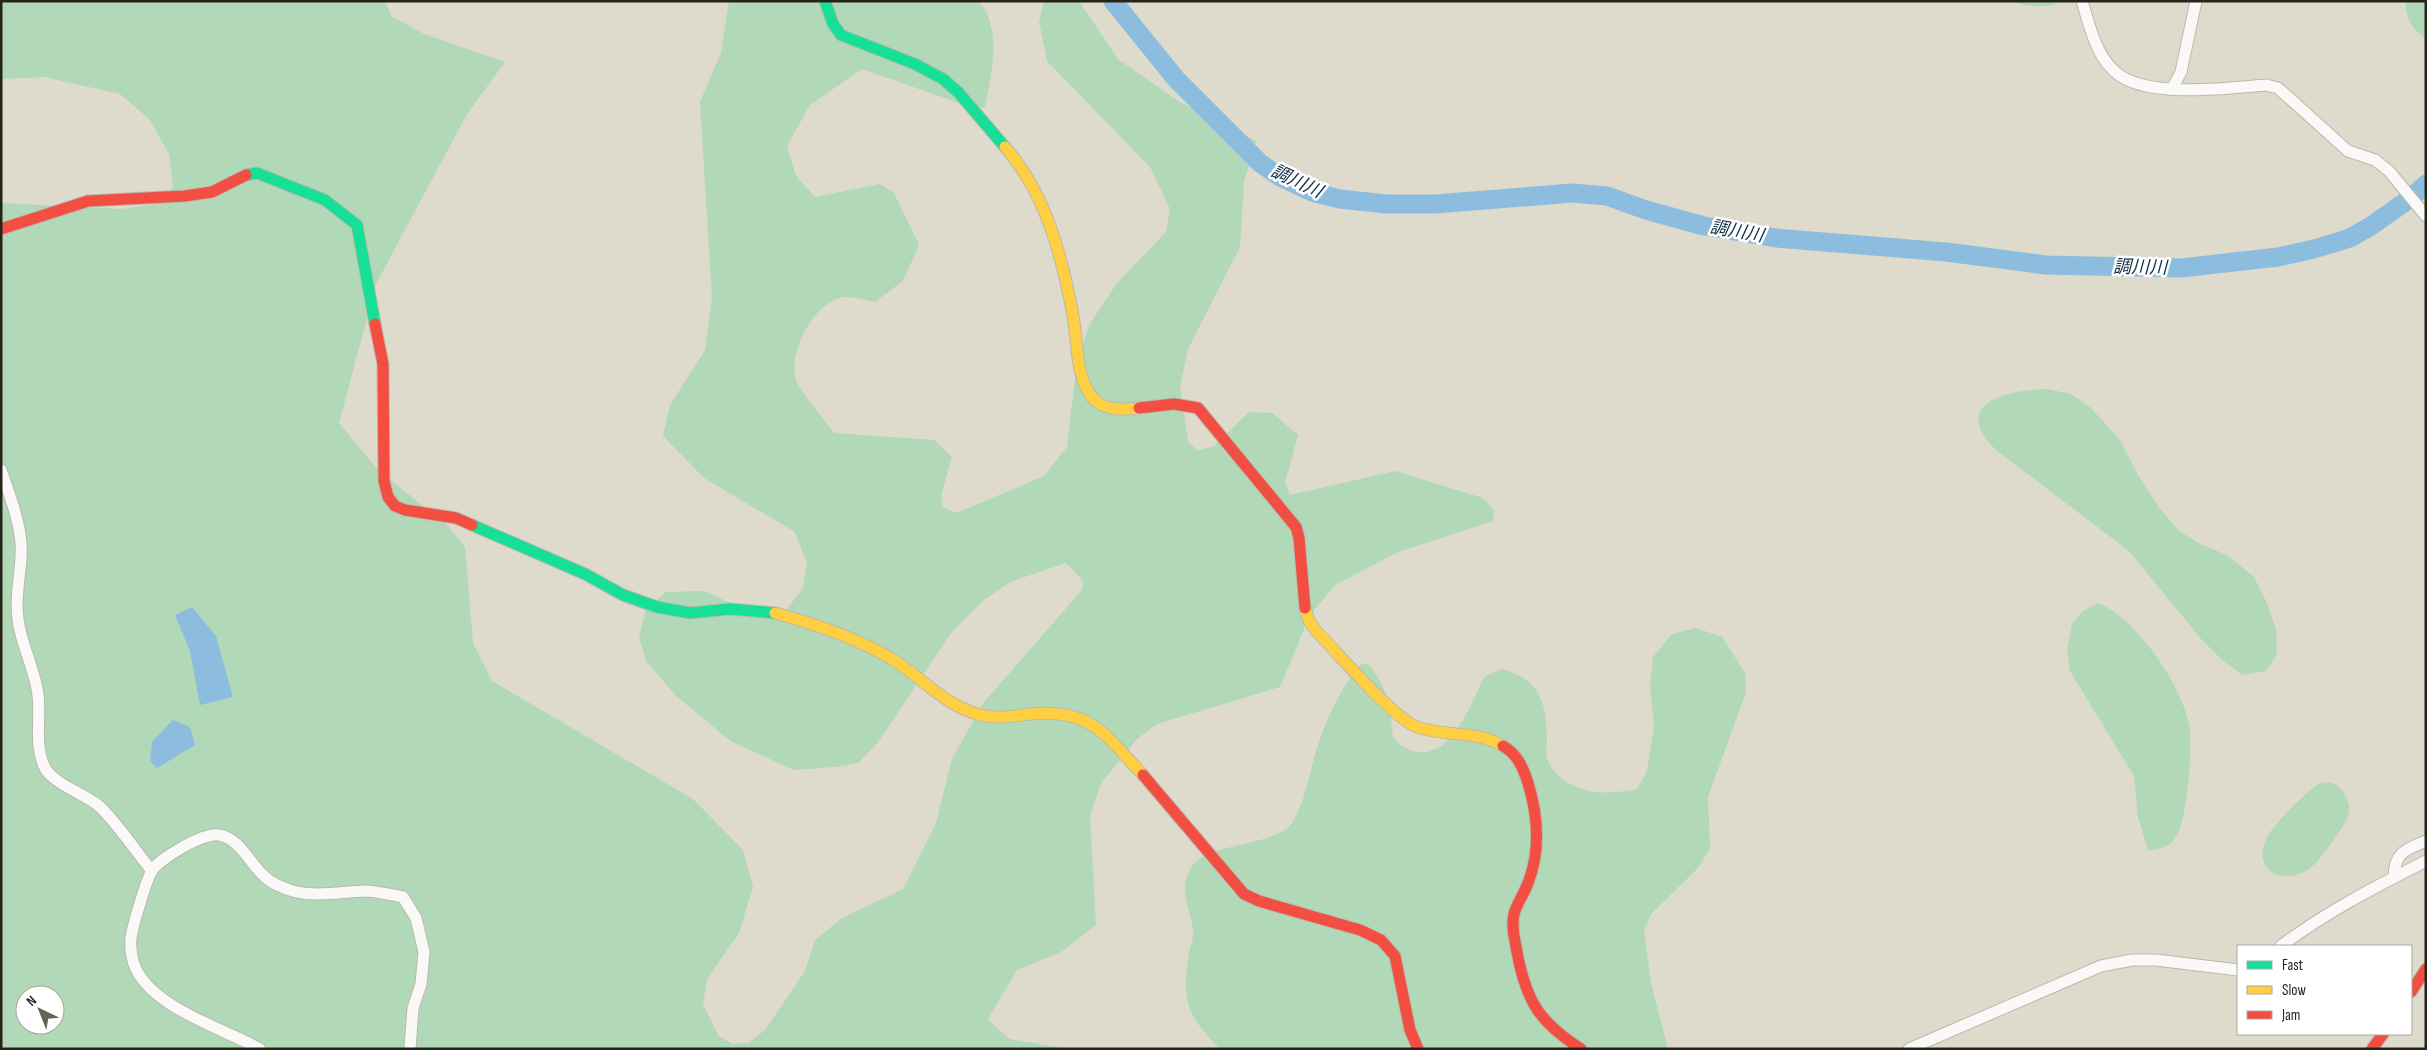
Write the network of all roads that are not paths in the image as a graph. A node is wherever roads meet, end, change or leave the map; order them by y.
1 (825, 1) edge
2 (2082, 1) edge
3 (2196, 1) edge
4 (2172, 89) junction
5 (2426, 216) edge
6 (1, 229) edge
7 (1, 470) edge
8 (2426, 841) edge
9 (2426, 861) edge
10 (152, 871) junction
11 (2394, 876) junction
12 (2282, 945) edge
13 (2426, 969) edge
14 (2237, 970) edge
15 (2412, 990) edge
16 (2381, 1035) edge
17 (260, 1049) edge
18 (410, 1049) edge
19 (1418, 1049) edge
20 (1581, 1049) edge
21 (1910, 1049) edge
22 (2372, 1049) edge

1 - 20 street
2 - 4 street
3 - 4 street
4 - 5 street
6 - 19 street
7 - 10 street
8 - 11 street
9 - 11 street
10 - 17 street
10 - 18 street
11 - 12 street
13 - 15 street
14 - 21 street
16 - 22 street

